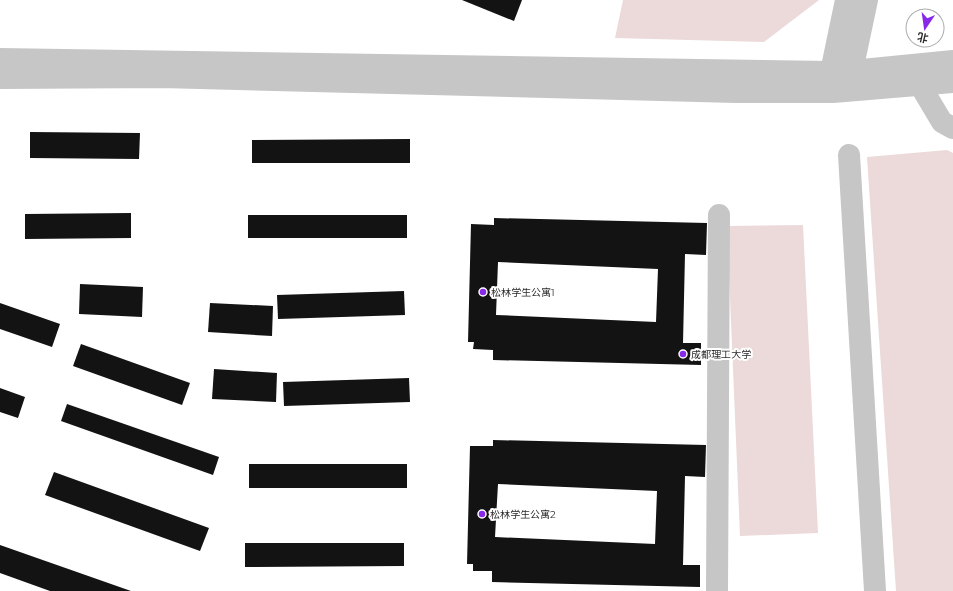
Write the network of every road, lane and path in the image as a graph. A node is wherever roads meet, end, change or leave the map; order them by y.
1 (846, 0) edge
2 (867, 0) edge
3 (0, 59) edge
4 (953, 61) edge
5 (0, 78) edge
6 (842, 81) junction
7 (953, 82) edge
8 (920, 85) junction
9 (953, 128) edge
10 (849, 155) dead end
11 (720, 215) dead end
12 (717, 591) edge
13 (875, 591) edge

1 - 6 street
2 - 6 street
3 - 6 street
4 - 6 street
5 - 6 street
6 - 8 street
7 - 8 street
8 - 9 street
10 - 13 street
11 - 12 street

